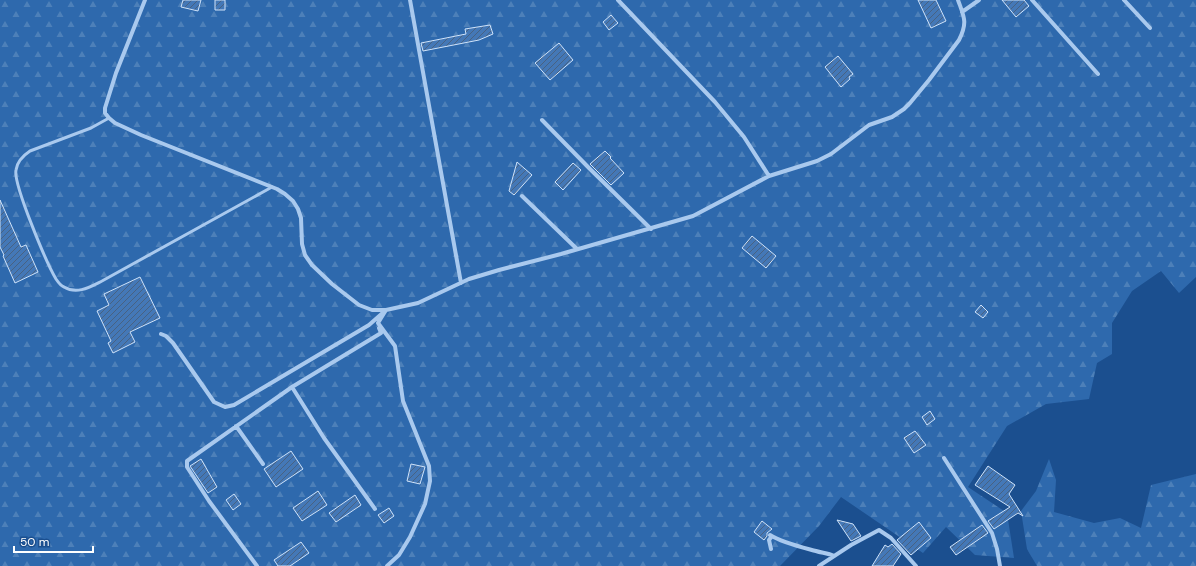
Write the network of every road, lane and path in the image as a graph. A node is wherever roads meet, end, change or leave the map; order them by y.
1 (145, 0) edge
2 (410, 0) edge
3 (618, 0) edge
4 (958, 0) edge
5 (978, 0) edge
6 (1032, 0) edge
7 (1124, 0) edge
8 (962, 12) junction
9 (1150, 28) dead end
10 (1098, 74) dead end
11 (108, 118) junction
12 (542, 120) dead end
13 (770, 176) junction
14 (272, 187) junction
15 (522, 196) dead end
16 (651, 228) junction
17 (577, 249) junction
18 (461, 283) junction
19 (386, 310) junction
20 (378, 324) junction
21 (161, 334) dead end
22 (292, 387) junction
23 (236, 426) junction
24 (944, 458) dead end
25 (263, 464) dead end
26 (375, 509) dead end
27 (771, 549) dead end
28 (834, 556) junction
29 (257, 566) edge
30 (387, 566) edge
31 (819, 566) edge
32 (916, 566) edge
33 (1000, 566) edge

1 - 11 street
2 - 18 street
3 - 13 street
4 - 8 street
5 - 8 street
6 - 10 street
7 - 9 street
8 - 13 street
11 - 14 street
11 - 14 lane
12 - 16 street
13 - 16 street
14 - 19 street
15 - 17 street
16 - 17 street
17 - 18 street
18 - 19 street
19 - 20 street
19 - 21 street
20 - 22 street
20 - 30 street
22 - 23 street
22 - 26 street
23 - 25 street
23 - 29 street
24 - 33 street
27 - 28 street
28 - 31 street
28 - 32 street

